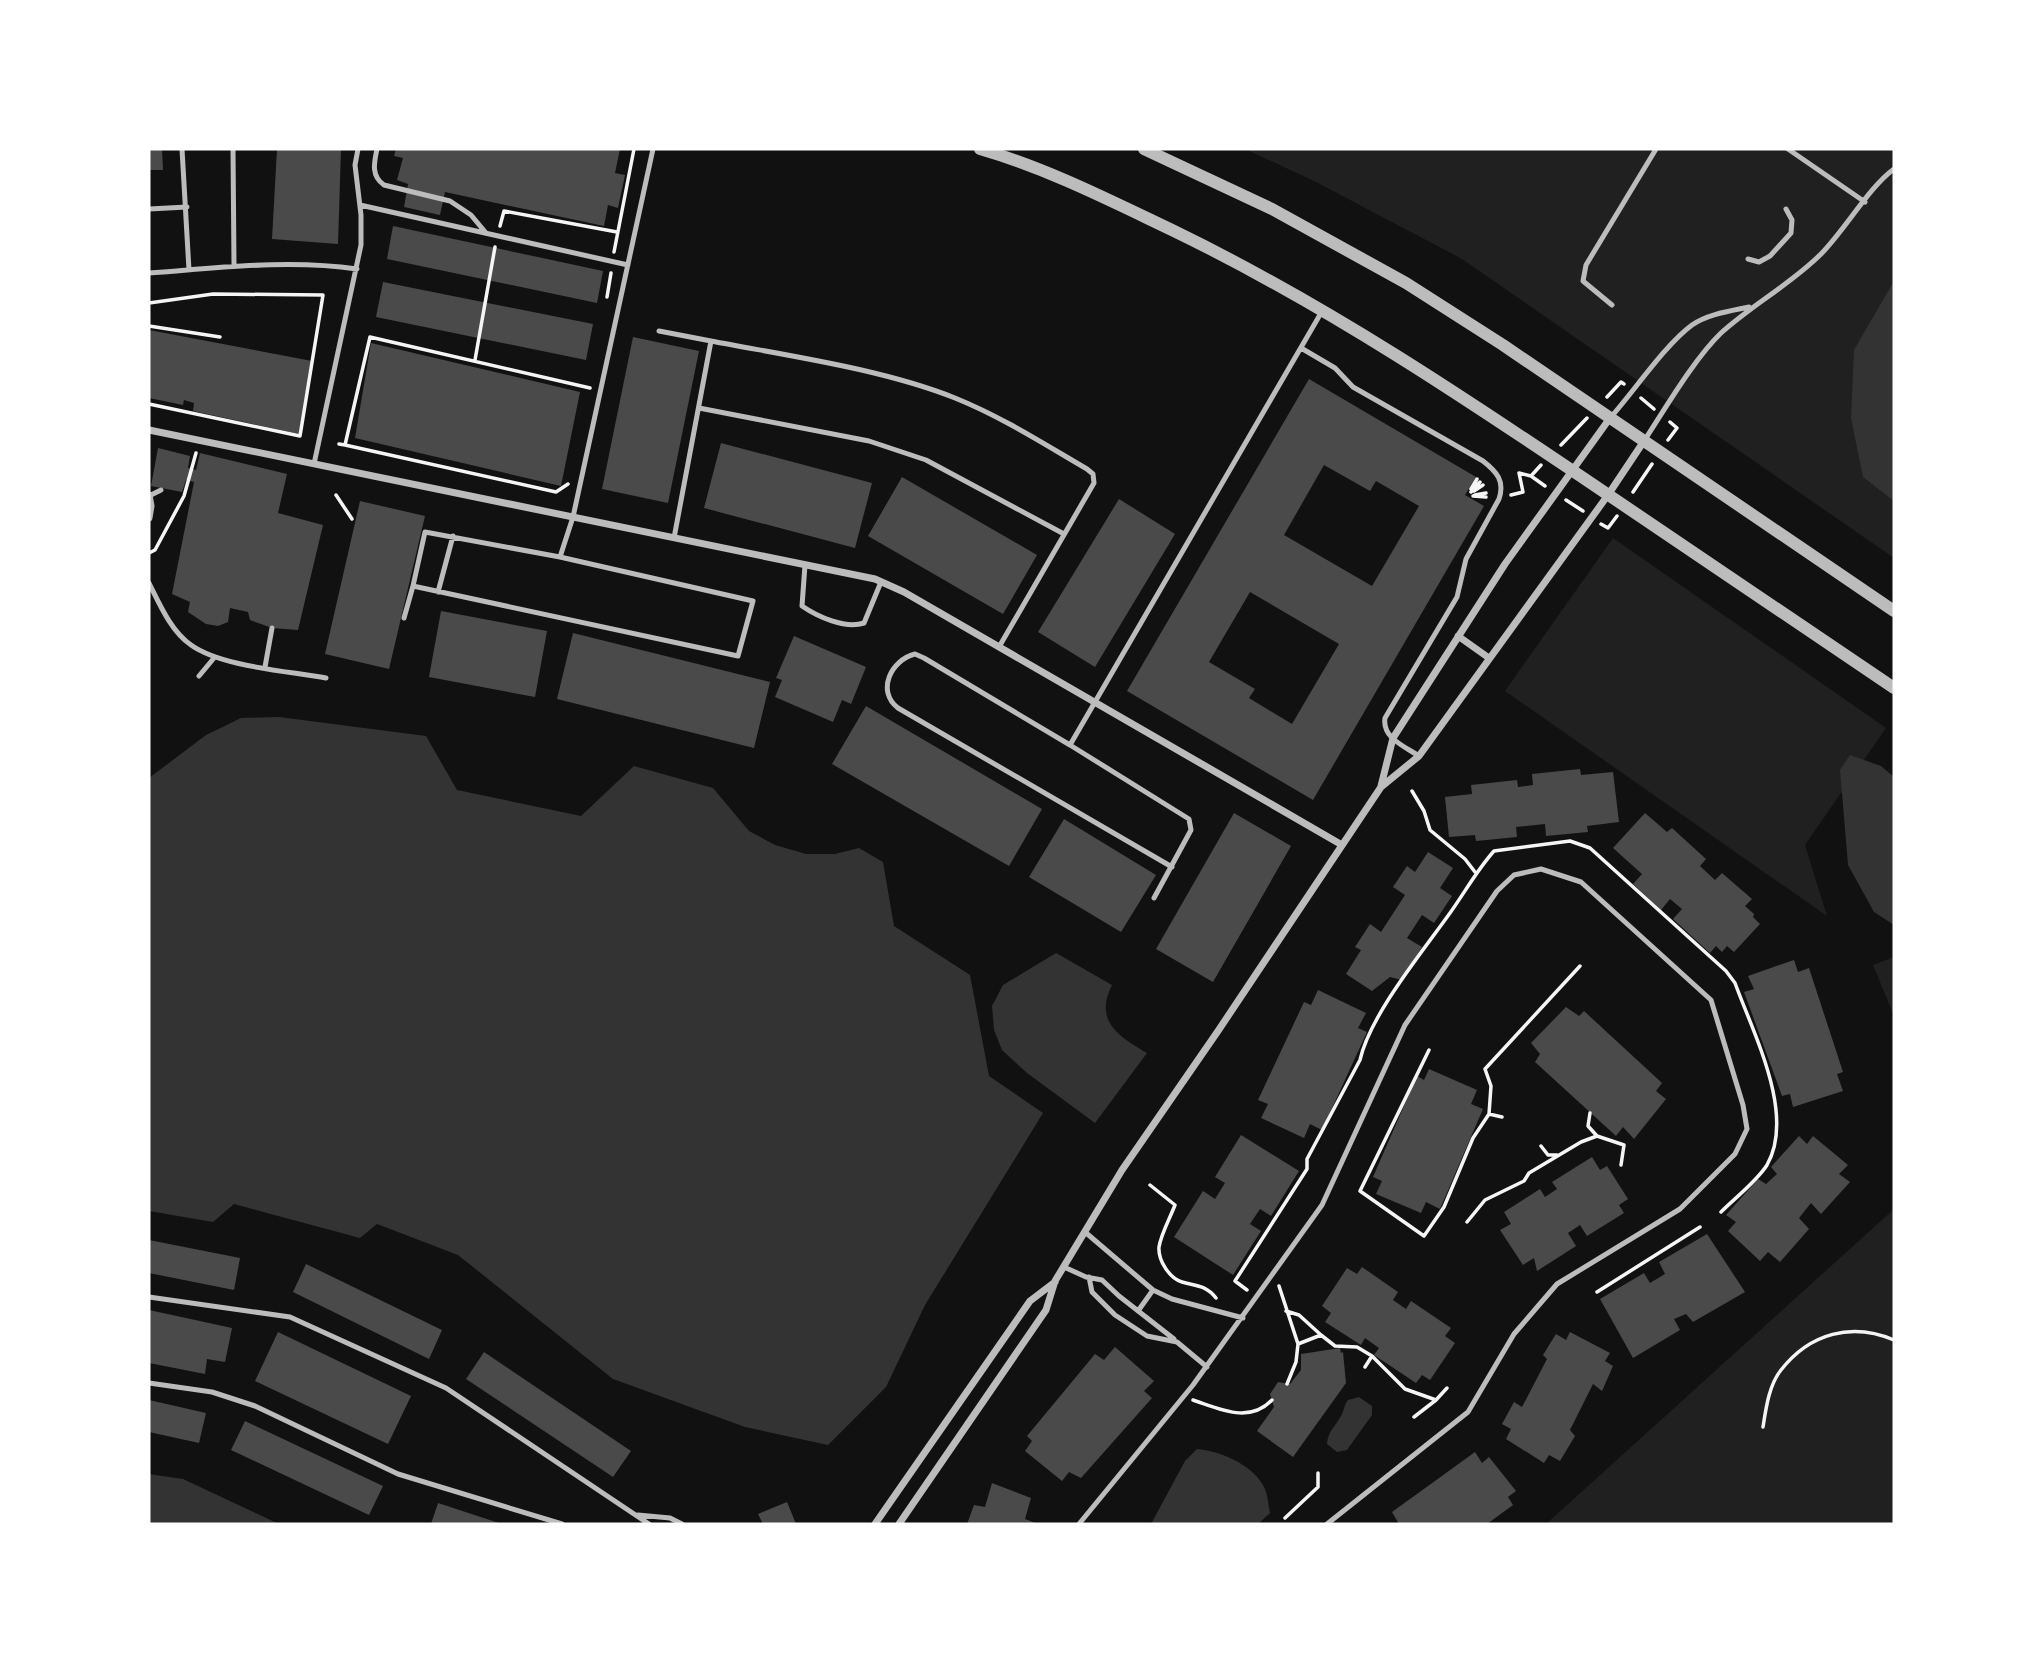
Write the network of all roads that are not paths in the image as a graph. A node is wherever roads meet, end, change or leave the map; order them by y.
1 (182, 149) edge
2 (233, 149) edge
3 (358, 149) edge
4 (377, 149) edge
5 (653, 149) edge
6 (980, 149) edge
7 (1144, 149) edge
8 (1656, 149) edge
9 (1788, 149) edge
10 (1894, 169) edge
11 (1865, 202) junction
12 (360, 205) junction
13 (187, 207) junction
14 (149, 209) edge
15 (1786, 209) dead end
16 (486, 233) junction
17 (1748, 259) dead end
18 (234, 265) junction
19 (628, 265) junction
20 (357, 269) junction
21 (189, 270) junction
22 (149, 273) edge
23 (1612, 305) dead end
24 (1752, 307) junction
25 (1323, 310) junction
26 (659, 331) dead end
27 (711, 341) junction
28 (1301, 348) junction
29 (699, 408) junction
30 (1610, 418) junction
31 (149, 430) edge
32 (1644, 441) junction
33 (314, 464) junction
34 (1571, 469) junction
35 (161, 489) dead end
36 (1608, 495) junction
37 (149, 496) edge
38 (573, 517) junction
39 (149, 518) edge
40 (1065, 534) junction
41 (453, 536) junction
42 (674, 538) junction
43 (560, 557) junction
44 (805, 565) junction
45 (881, 582) junction
46 (149, 583) edge
47 (413, 586) junction
48 (438, 592) junction
49 (1894, 611) edge
50 (404, 618) dead end
51 (272, 628) dead end
52 (1458, 636) junction
53 (999, 647) junction
54 (214, 658) junction
55 (1489, 658) junction
56 (265, 667) junction
57 (199, 676) dead end
58 (326, 678) dead end
59 (1894, 688) edge
60 (1096, 702) junction
61 (1392, 738) junction
62 (1070, 745) junction
63 (1419, 756) junction
64 (1381, 787) junction
65 (1342, 845) junction
66 (1172, 867) junction
67 (1154, 898) dead end
68 (1085, 1232) junction
69 (1064, 1267) junction
70 (1089, 1278) junction
71 (1055, 1281) junction
72 (1153, 1290) junction
73 (149, 1297) edge
74 (1138, 1311) junction
75 (1243, 1318) junction
76 (1177, 1342) junction
77 (1207, 1367) junction
78 (149, 1383) edge
79 (635, 1515) junction
80 (562, 1524) edge
81 (631, 1524) edge
82 (649, 1524) edge
83 (682, 1524) edge
84 (875, 1524) edge
85 (899, 1524) edge
86 (1079, 1524) edge
87 (1327, 1524) edge

1 - 13 lane
2 - 18 lane
3 - 12 lane
4 - 16 lane
5 - 19 lane
6 - 25 street
7 - 30 street
8 - 23 lane
9 - 11 lane
10 - 11 lane
11 - 24 lane
12 - 16 lane
12 - 20 lane
13 - 14 lane
13 - 21 lane
15 - 17 lane
16 - 19 lane
18 - 20 lane
18 - 21 lane
19 - 38 lane
20 - 33 lane
21 - 22 lane
24 - 30 lane
24 - 32 lane
25 - 28 lane
25 - 34 street
26 - 27 lane
27 - 29 lane
27 - 40 lane
28 - 60 lane
28 - 61 lane
29 - 40 lane
29 - 42 lane
30 - 32 street
30 - 34 street
31 - 33 street
32 - 36 street
32 - 49 street
33 - 38 street
34 - 36 street
34 - 52 street
35 - 37 lane
36 - 55 street
36 - 59 street
37 - 39 street
38 - 42 street
38 - 43 lane
40 - 53 lane
41 - 43 lane
41 - 47 lane
41 - 48 lane
42 - 44 street
43 - 48 lane
44 - 45 street
44 - 45 lane
45 - 53 street
46 - 54 lane
47 - 48 lane
47 - 50 lane
51 - 56 lane
52 - 55 street
52 - 61 street
53 - 60 street
54 - 56 lane
54 - 57 lane
55 - 63 street
56 - 58 lane
60 - 62 lane
60 - 65 street
61 - 63 lane
61 - 64 street
62 - 66 lane
62 - 66 lane
63 - 64 street
64 - 65 street
65 - 68 street
66 - 67 lane
68 - 69 street
68 - 72 lane
69 - 70 lane
69 - 71 street
70 - 74 lane
70 - 76 lane
71 - 84 street
71 - 85 street
72 - 74 lane
72 - 75 lane
73 - 79 lane
74 - 76 lane
75 - 77 lane
75 - 87 lane
76 - 77 lane
77 - 86 lane
78 - 80 lane
79 - 81 lane
79 - 82 lane
79 - 83 lane

